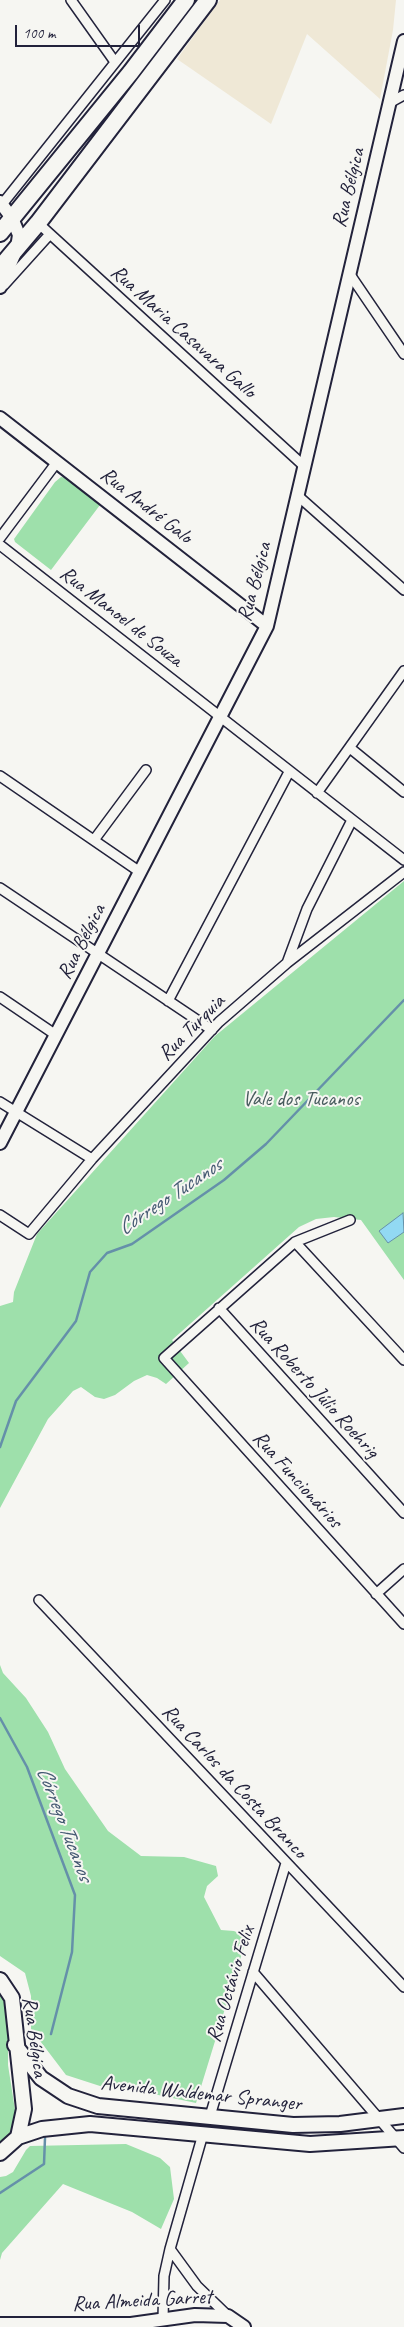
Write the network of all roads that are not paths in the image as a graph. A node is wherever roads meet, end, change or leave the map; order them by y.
1 (71, 0) edge
2 (166, 0) edge
3 (186, 0) edge
4 (208, 0) edge
5 (404, 41) edge
6 (115, 62) junction
7 (404, 95) edge
8 (391, 102) junction
9 (1, 204) edge
10 (12, 218) junction
11 (38, 223) junction
12 (0, 233) edge
13 (50, 234) junction
14 (18, 248) junction
15 (0, 268) edge
16 (349, 273) junction
17 (0, 288) edge
18 (404, 354) edge
19 (0, 418) edge
20 (57, 462) junction
21 (304, 466) junction
22 (297, 495) junction
23 (0, 538) edge
24 (0, 545) edge
25 (404, 590) edge
26 (267, 626) junction
27 (404, 671) edge
28 (221, 716) junction
29 (350, 748) junction
30 (146, 770) dead end
31 (289, 772) junction
32 (0, 776) edge
33 (404, 792) edge
34 (318, 794) junction
35 (352, 820) junction
36 (94, 840) junction
37 (404, 860) edge
38 (140, 872) junction
39 (404, 872) edge
40 (0, 888) edge
41 (98, 953) junction
42 (287, 963) junction
43 (0, 997) edge
44 (168, 1001) junction
45 (212, 1030) junction
46 (56, 1035) junction
47 (0, 1102) edge
48 (16, 1113) junction
49 (0, 1143) edge
50 (92, 1159) junction
51 (0, 1215) edge
52 (350, 1220) dead end
53 (295, 1242) junction
54 (219, 1308) junction
55 (404, 1360) edge
56 (404, 1513) edge
57 (404, 1569) edge
58 (376, 1594) junction
59 (38, 1600) dead end
60 (404, 1624) edge
61 (286, 1863) junction
62 (253, 1972) junction
63 (0, 1980) edge
64 (404, 1987) edge
65 (16, 2045) junction
66 (210, 2116) junction
67 (404, 2116) edge
68 (381, 2120) junction
69 (203, 2134) junction
70 (18, 2137) junction
71 (401, 2142) edge
72 (0, 2153) edge
73 (170, 2249) junction
74 (228, 2316) junction
75 (163, 2320) junction
76 (0, 2324) edge
77 (244, 2327) edge

1 - 6 street
2 - 6 street
3 - 10 highway
4 - 11 highway
5 - 8 street, Rua Bélgica
6 - 9 street
7 - 8 street
8 - 16 street, Rua Bélgica
9 - 10 street
10 - 12 highway
10 - 14 street
11 - 13 street, Rua Maria Casavara Gallo
11 - 14 highway
13 - 17 street
13 - 21 street, Rua Maria Casavara Gallo
14 - 15 highway
14 - 17 street
16 - 18 street
16 - 21 street, Rua Bélgica
19 - 20 street, Rua André Galo
20 - 23 street
20 - 26 street, Rua André Galo
21 - 22 street, Rua Bélgica
22 - 25 street
22 - 26 street, Rua Bélgica
24 - 28 street, Rua Manoel de Souza
26 - 28 street, Rua Bélgica
27 - 29 street
28 - 31 street, Rua Manoel de Souza
28 - 38 street, Rua Bélgica
29 - 33 street
29 - 34 street
30 - 36 street
31 - 34 street, Rua Manoel de Souza
31 - 44 street
32 - 36 street
34 - 35 street, Rua Manoel de Souza
35 - 37 street, Rua Manoel de Souza
35 - 42 street
36 - 38 street
38 - 41 street, Rua Bélgica
39 - 42 street, Rua Turquia
40 - 41 street
41 - 44 street
41 - 46 street, Rua Bélgica
42 - 45 street, Rua Turquia
43 - 46 street
44 - 45 street
45 - 50 street, Rua Turquia
46 - 48 street, Rua Bélgica
47 - 48 street
48 - 49 street, Rua Bélgica
48 - 50 street
50 - 51 street, Rua Turquia
52 - 53 street
53 - 54 street
53 - 55 street
54 - 56 street, Rua Roberto Júlio Roehrig
54 - 58 street, Rua Funcionários
57 - 58 street
58 - 60 street, Rua Funcionários
59 - 61 street, Rua Carlos da Costa Branco
61 - 62 street, Rua Octávio Felix
61 - 64 street, Rua Carlos da Costa Branco
62 - 66 street, Rua Octávio Felix
62 - 68 street
63 - 65 main road, Rua Bélgica
65 - 66 main road, Avenida Waldemar Spranger
65 - 70 main road, Rua Bélgica
66 - 68 main road, Avenida Waldemar Spranger
67 - 68 main road, Avenida Waldemar Spranger
68 - 71 street
69 - 70 main road, Avenida Waldemar Spranger
69 - 71 main road, Avenida Waldemar Spranger
69 - 73 street
70 - 72 main road
73 - 74 street, Rua Almeida Garret
73 - 75 street
74 - 75 street, Rua Almeida Garret
74 - 77 street
75 - 76 street, Rua Almeida Garret

